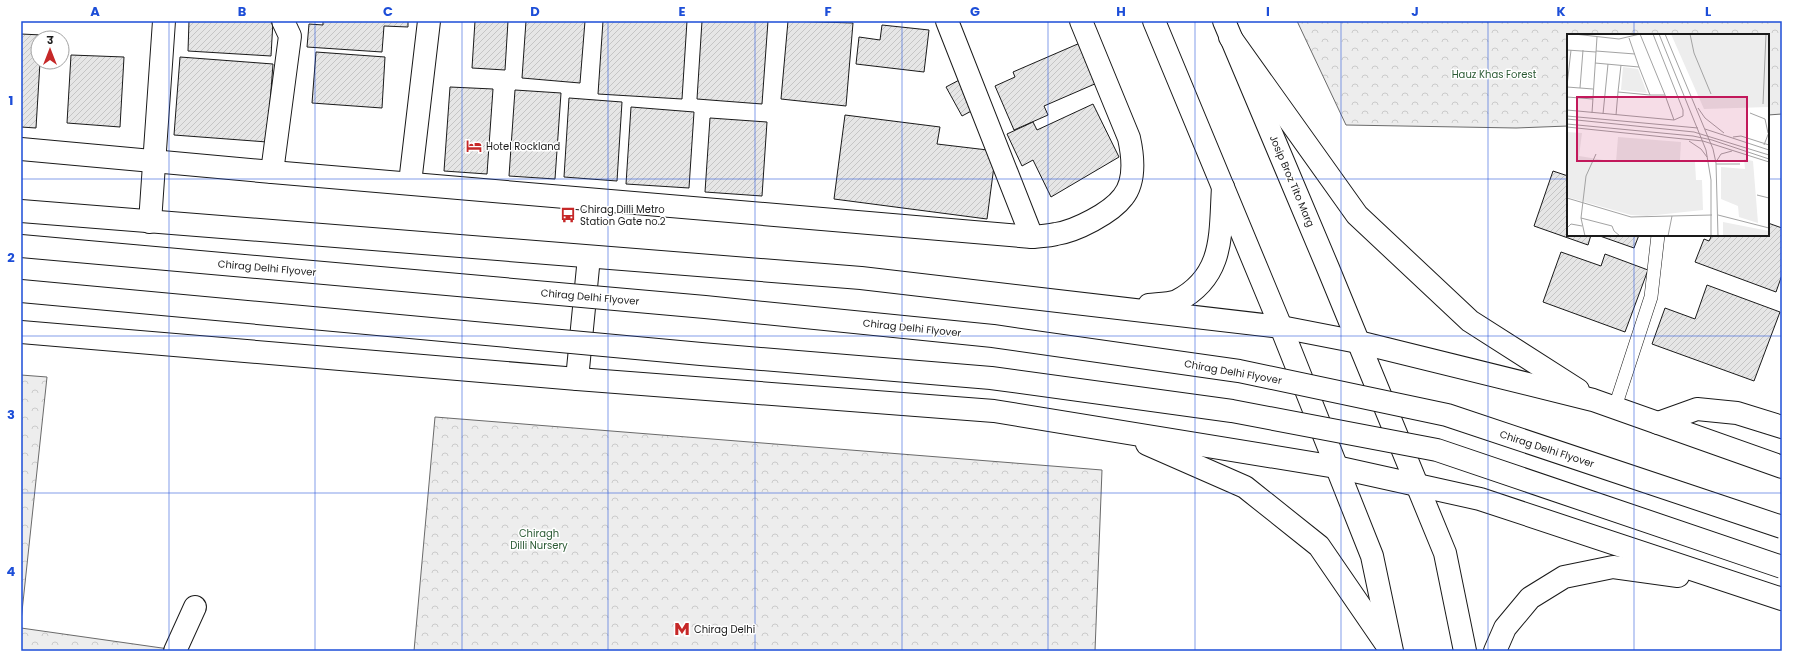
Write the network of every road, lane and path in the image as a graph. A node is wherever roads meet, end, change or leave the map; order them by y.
1 (164, 21) edge
2 (283, 21) edge
3 (429, 21) edge
4 (947, 21) edge
5 (1081, 21) edge
6 (1154, 21) edge
7 (1227, 29) edge
8 (21, 148) edge
9 (154, 160) junction
10 (272, 172) junction
11 (410, 183) junction
12 (1222, 188) junction
13 (21, 211) edge
14 (150, 222) junction
15 (1032, 236) junction
16 (1658, 236) edge
17 (21, 246) edge
18 (589, 257) junction
19 (21, 291) edge
20 (1126, 309) junction
21 (1280, 327) junction
22 (21, 332) edge
23 (1358, 342) junction
24 (578, 379) junction
25 (1593, 400) junction
26 (1615, 408) junction
27 (1658, 423) junction
28 (1782, 427) edge
29 (1118, 431) junction
30 (1336, 466) junction
31 (1782, 467) edge
32 (1417, 485) junction
33 (1782, 527) edge
34 (1782, 567) edge
35 (1734, 584) junction
36 (1782, 599) edge
37 (195, 606) dead end
38 (175, 651) edge
39 (1392, 651) edge
40 (1465, 651) edge
41 (1495, 651) edge

1 - 9 main road
2 - 10 main road
3 - 11 main road
4 - 15 main road
5 - 15 main road
6 - 12 main road
7 - 23 main road, Josip Broz Tito Marg
7 - 25 main road
8 - 9 main road
9 - 10 main road
9 - 14 main road
10 - 11 main road
11 - 15 main road
12 - 20 main road
12 - 21 main road
13 - 14 main road
14 - 18 main road
16 - 26 lane
17 - 33 main road, Chirag Delhi Flyover, bridge
18 - 20 main road
18 - 24 main road
19 - 34 main road, bridge
20 - 21 main road
21 - 23 main road
21 - 30 main road
22 - 24 main road
23 - 25 main road
23 - 32 main road, Josip Broz Tito Marg
24 - 29 main road
25 - 26 main road
26 - 27 main road
27 - 28 main road
27 - 31 main road
29 - 30 main road
29 - 39 main road
30 - 32 main road
30 - 39 main road
32 - 35 main road
32 - 40 main road, Josip Broz Tito Marg
35 - 36 main road
35 - 41 main road
37 - 38 main road

